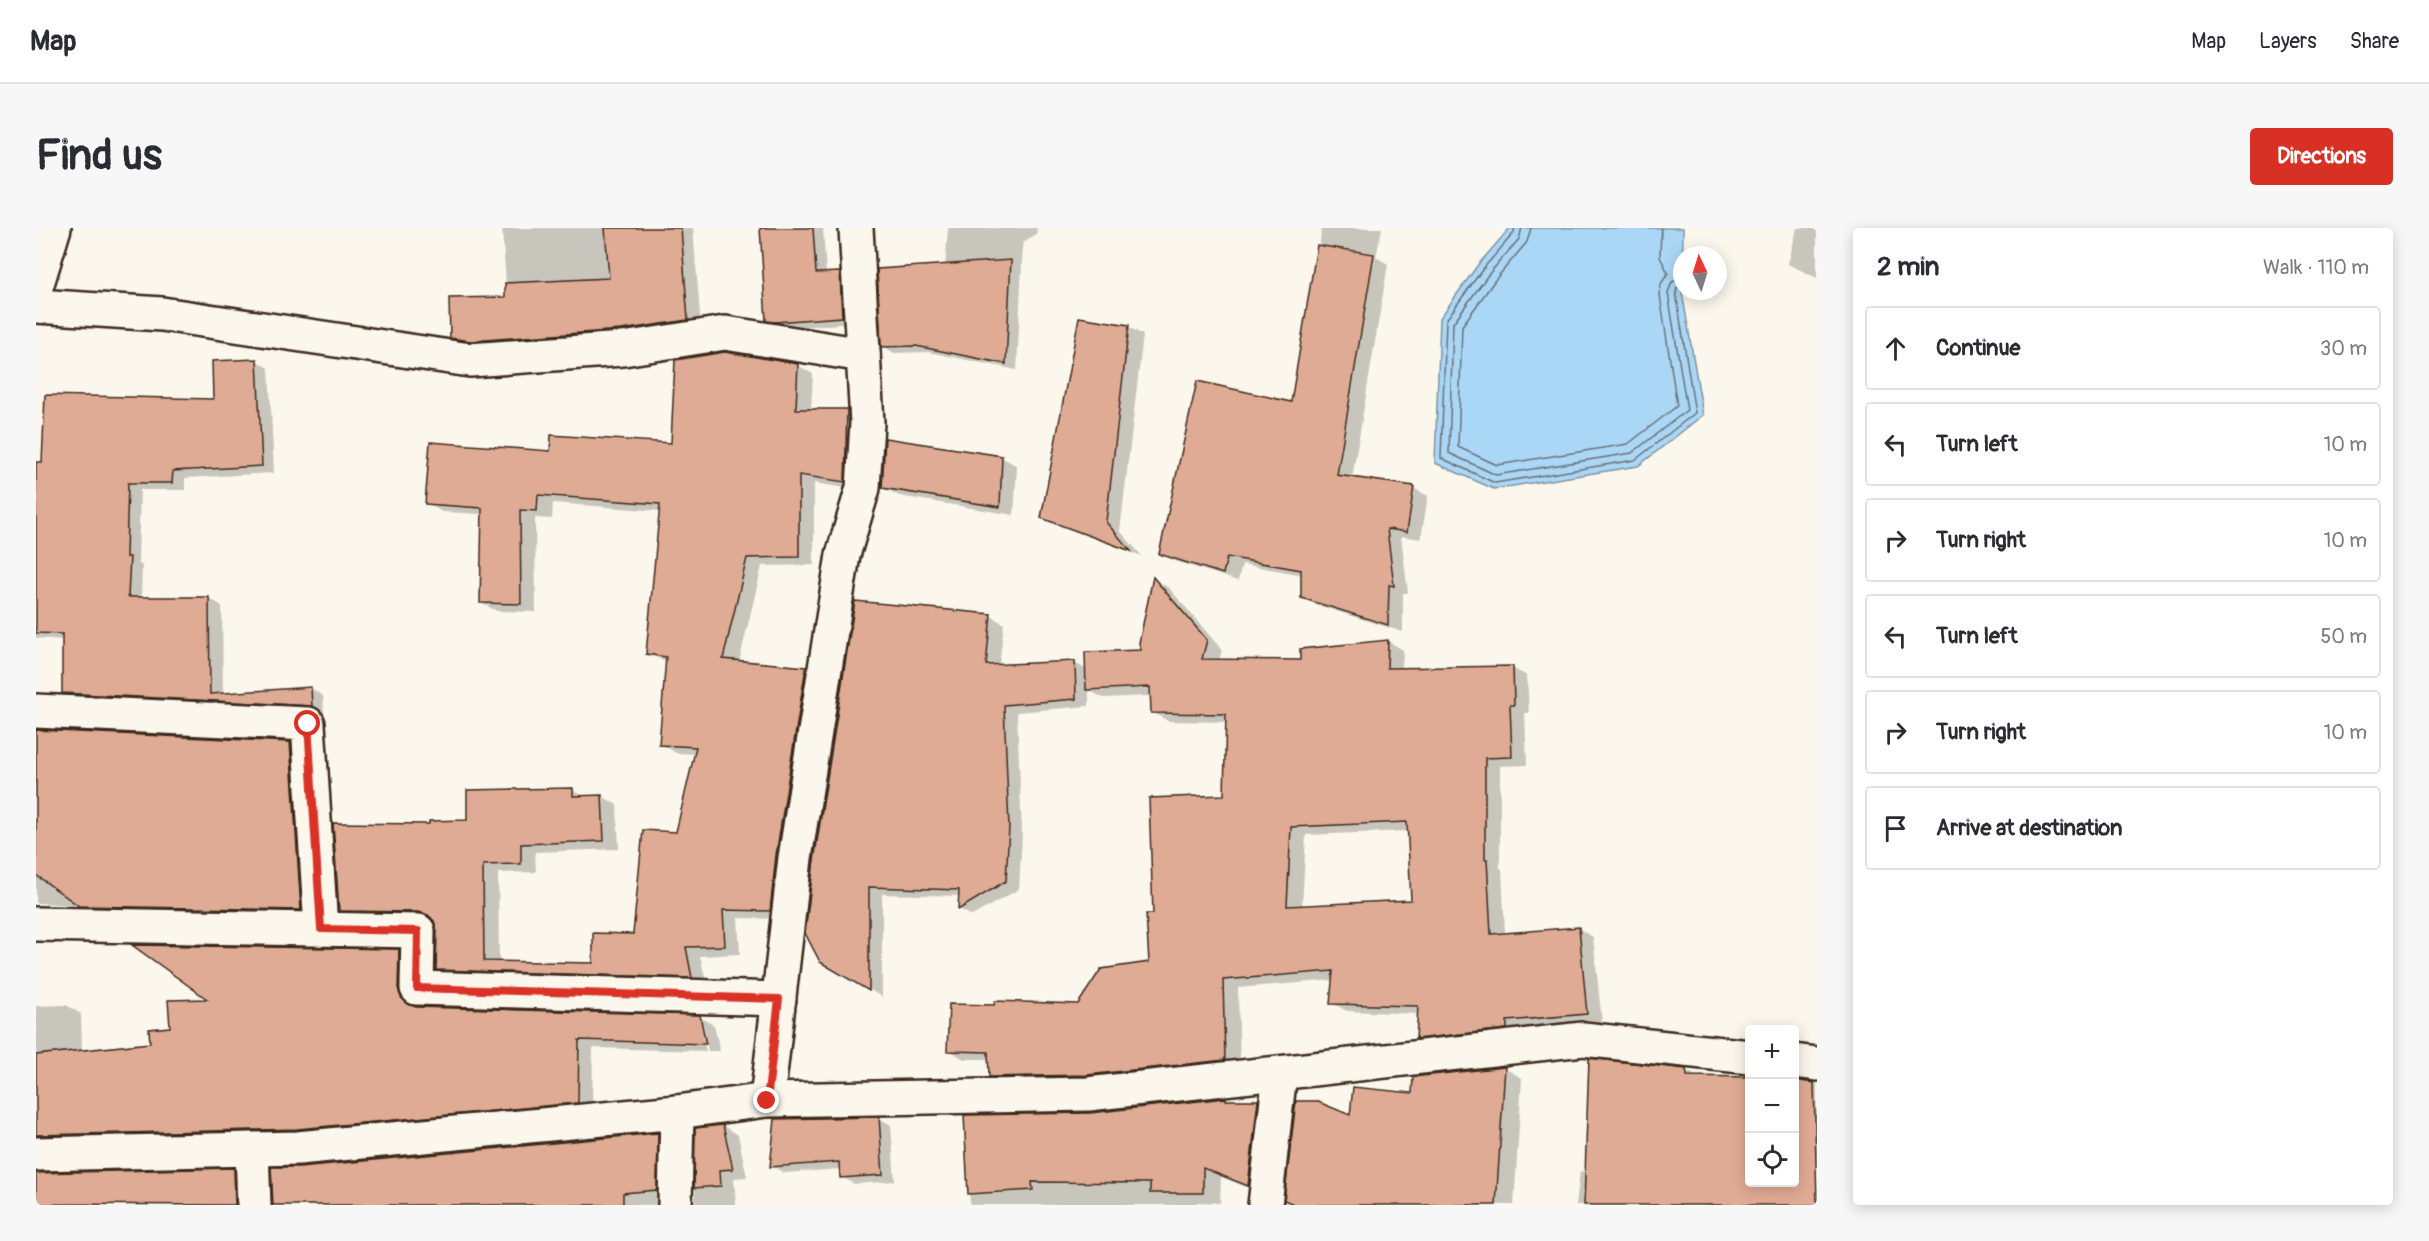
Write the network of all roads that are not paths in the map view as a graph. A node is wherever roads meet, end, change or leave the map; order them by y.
1 (54, 228) edge
2 (856, 228) edge
3 (36, 288) edge
4 (36, 306) edge
5 (863, 355) junction
6 (36, 711) edge
7 (36, 924) edge
8 (321, 929) junction
9 (779, 999) junction
10 (1745, 1057) edge
11 (1799, 1062) edge
12 (1817, 1064) edge
13 (1280, 1073) junction
14 (767, 1101) junction
15 (677, 1112) junction
16 (252, 1150) junction
17 (36, 1154) edge
18 (254, 1205) edge
19 (675, 1205) edge
20 (1265, 1205) edge

1 - 3 street
2 - 5 street
4 - 5 street
5 - 9 street
6 - 8 street
7 - 8 street
8 - 9 street
9 - 14 street
10 - 13 street
11 - 12 street
13 - 14 street
13 - 20 street
14 - 15 street
15 - 16 street
15 - 19 street
16 - 17 street
16 - 18 street

